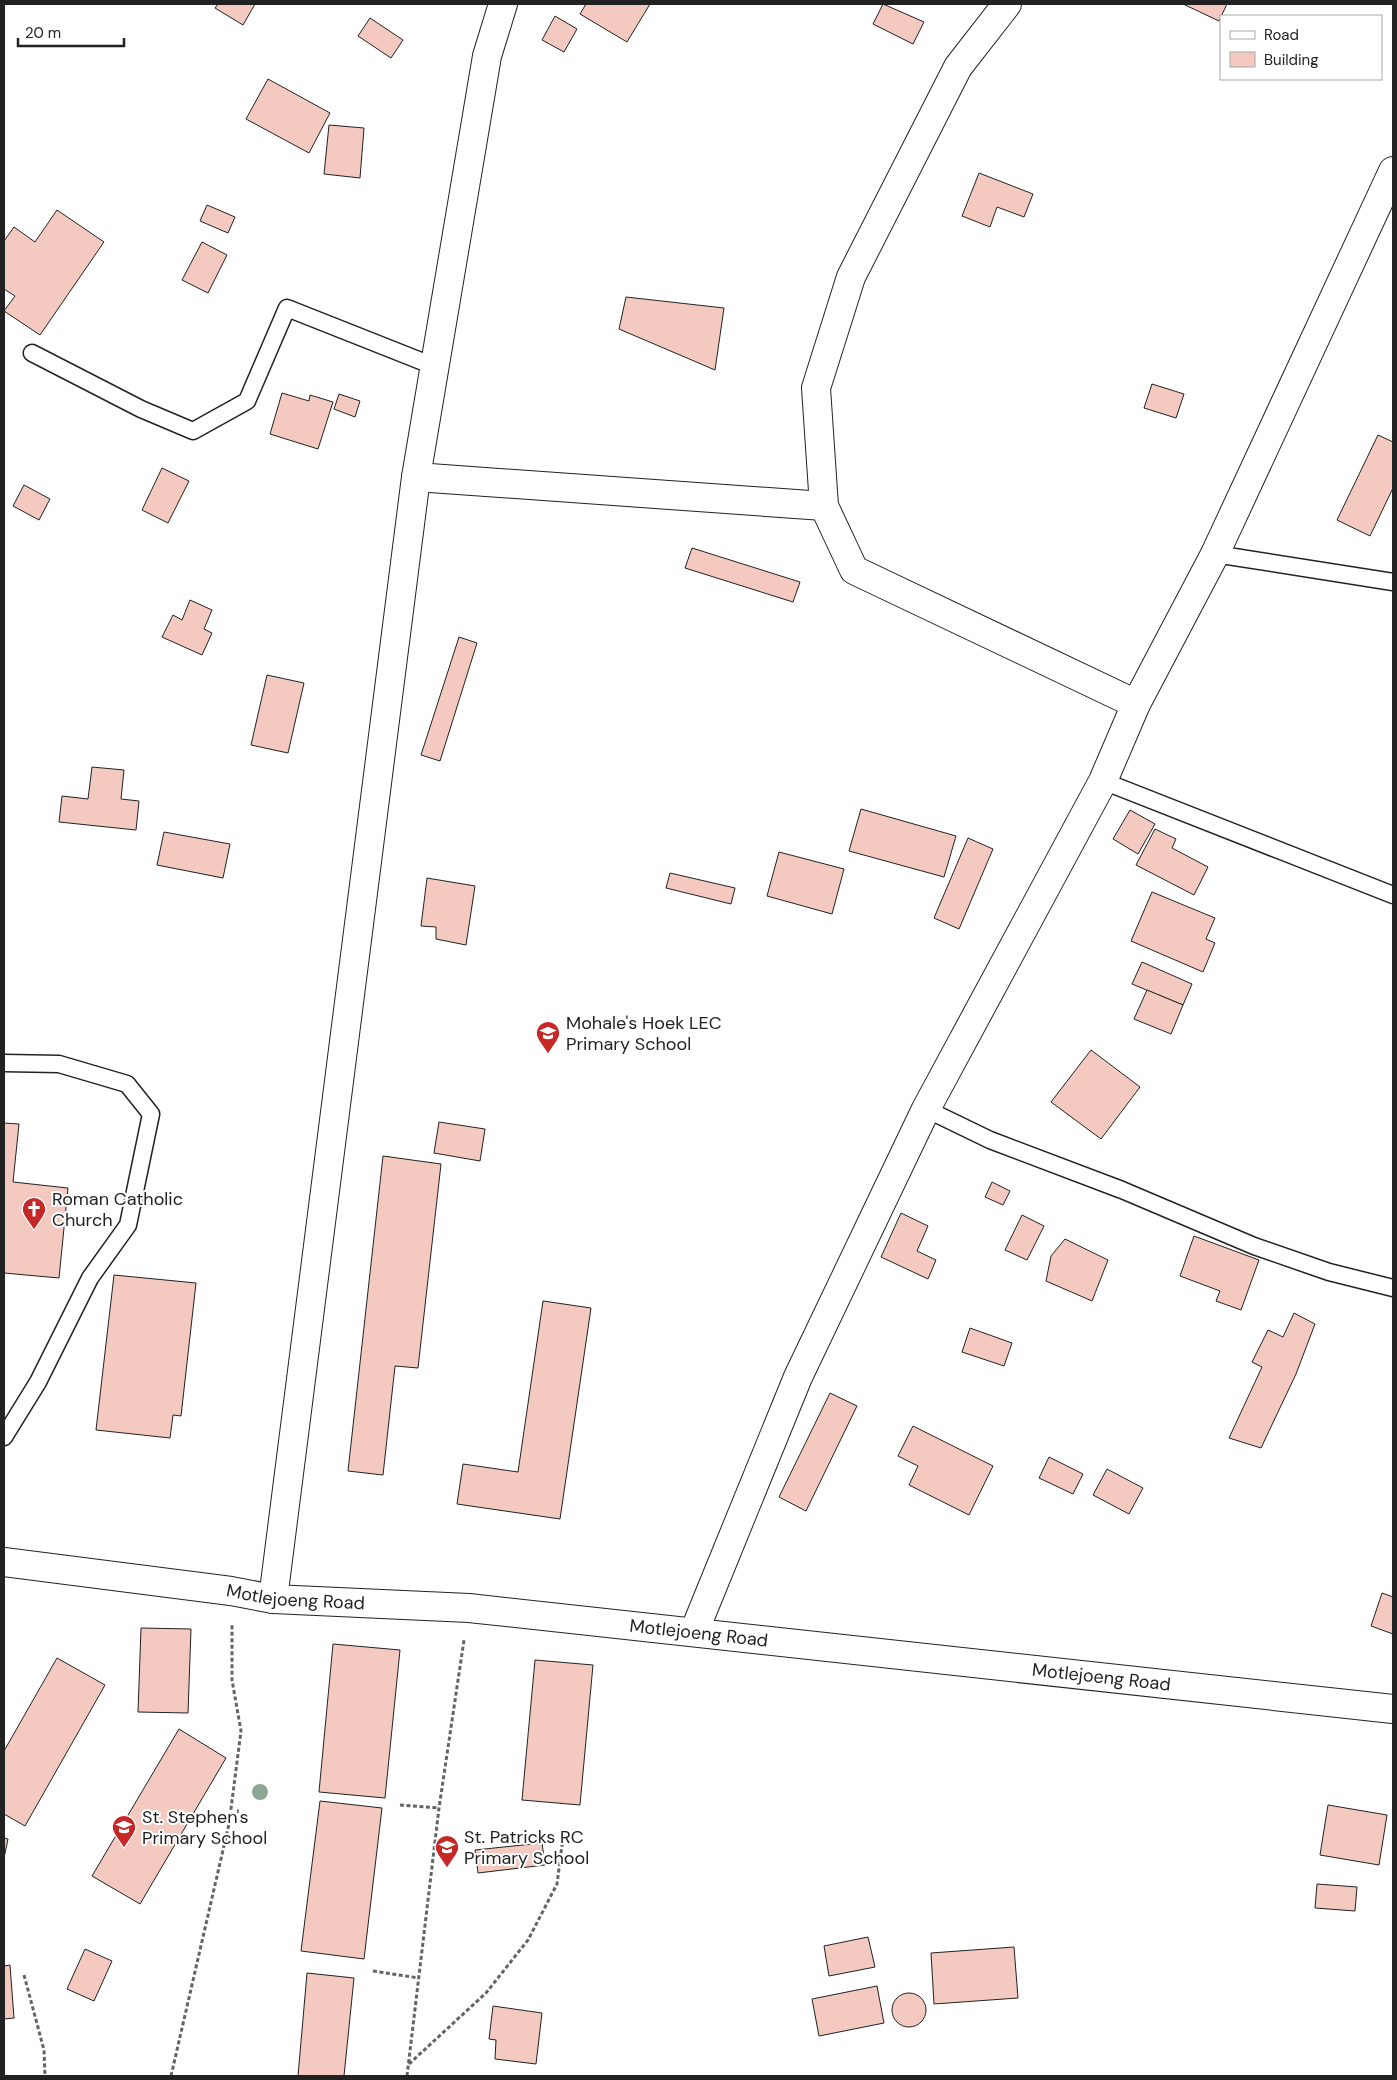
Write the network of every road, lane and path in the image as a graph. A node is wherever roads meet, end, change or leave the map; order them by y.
1 (503, 4) edge
2 (1007, 4) edge
3 (1393, 171) edge
4 (32, 353) dead end
5 (436, 368) junction
6 (416, 477) junction
7 (824, 506) junction
8 (1214, 554) junction
9 (1393, 582) edge
10 (1136, 704) junction
11 (1103, 781) junction
12 (1393, 895) edge
13 (4, 1063) edge
14 (926, 1109) junction
15 (1393, 1288) edge
16 (4, 1436) edge
17 (4, 1562) edge
18 (231, 1591) junction
19 (273, 1599) junction
20 (469, 1608) junction
21 (694, 1632) junction
22 (1393, 1709) edge
23 (400, 1805) dead end
24 (439, 1808) junction
25 (564, 1830) dead end
26 (373, 1971) dead end
27 (24, 1975) dead end
28 (419, 1978) junction
29 (408, 2065) junction
30 (44, 2076) edge
31 (171, 2076) edge
32 (407, 2076) edge

1 - 5 street
2 - 7 street
3 - 8 street
4 - 5 lane
5 - 6 street
6 - 7 street
6 - 19 street
7 - 10 street
8 - 9 lane
8 - 10 street
10 - 11 street
11 - 12 lane
11 - 14 street
13 - 16 lane
14 - 15 lane
14 - 21 street
17 - 18 street, Motlejoeng Road
18 - 19 street, Motlejoeng Road
18 - 31 path
19 - 20 street, Motlejoeng Road
20 - 21 street, Motlejoeng Road
20 - 24 path
21 - 22 street, Motlejoeng Road
23 - 24 path
24 - 28 path
25 - 29 path
26 - 28 path
27 - 30 path
28 - 29 path
29 - 32 path

